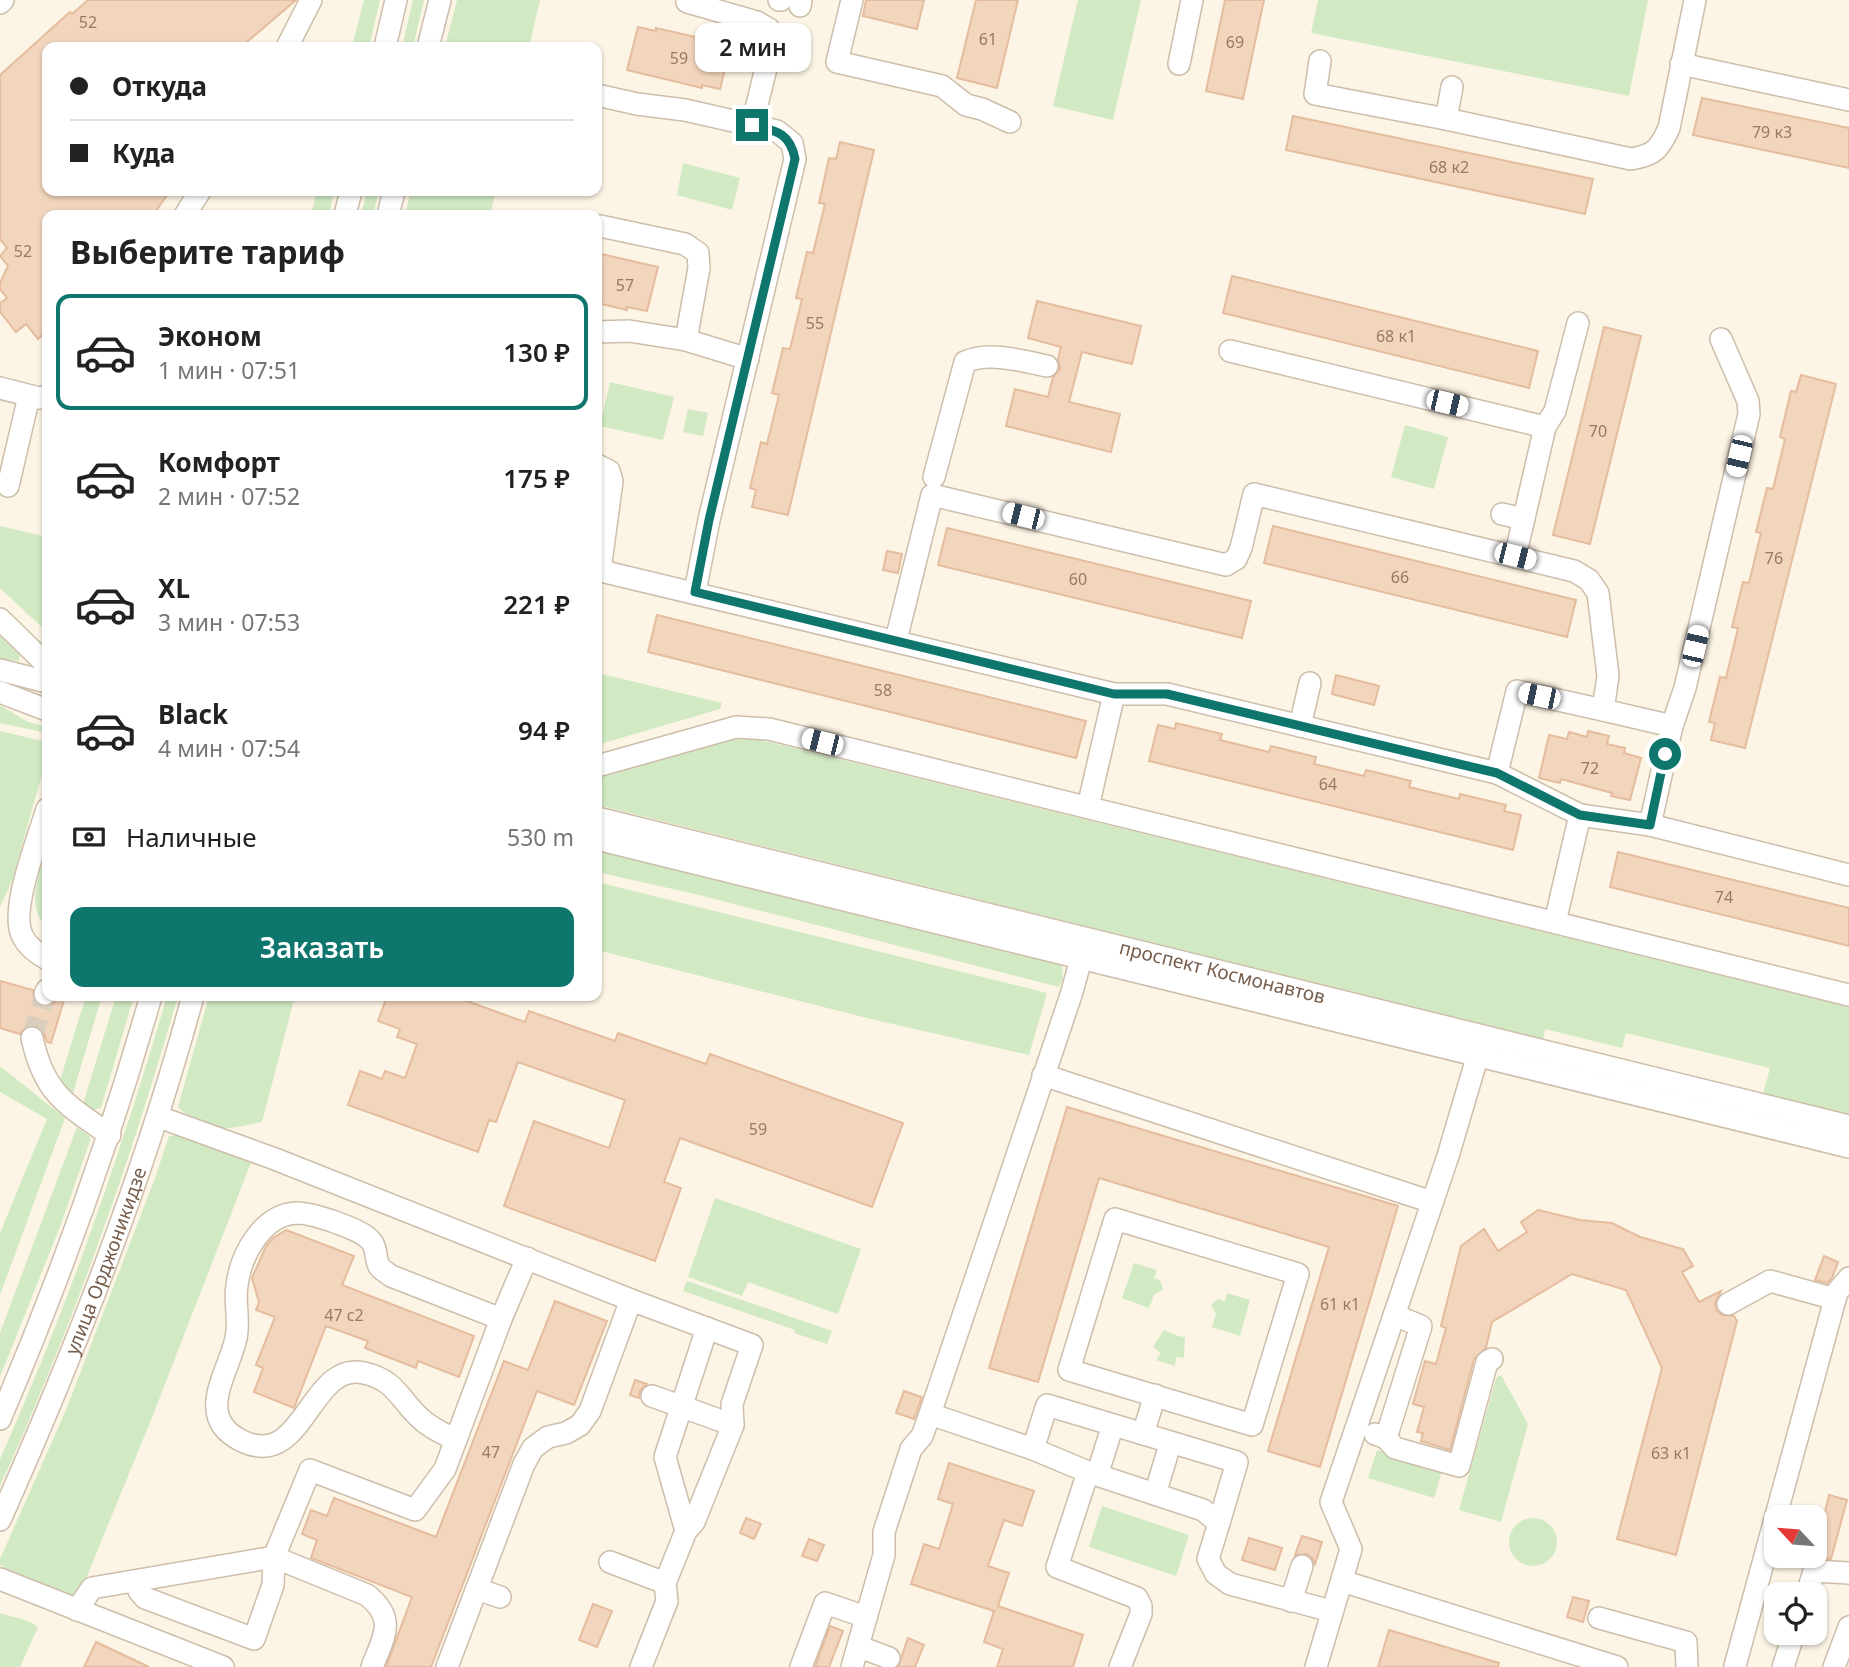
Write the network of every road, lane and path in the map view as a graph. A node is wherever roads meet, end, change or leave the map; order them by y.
1 (311, 0) edge
2 (397, 0) edge
3 (440, 0) edge
4 (852, 0) edge
5 (1192, 0) edge
6 (1695, 0) edge
7 (687, 2) dead end
8 (290, 42) edge
9 (386, 42) edge
10 (429, 42) edge
11 (1320, 61) dead end
12 (1179, 64) dead end
13 (1681, 64) junction
14 (1452, 87) dead end
15 (602, 96) edge
16 (1849, 100) edge
17 (1446, 119) junction
18 (1010, 122) dead end
19 (752, 125) junction
20 (602, 226) edge
21 (1578, 323) dead end
22 (602, 332) edge
23 (1721, 339) dead end
24 (686, 340) junction
25 (1230, 351) dead end
26 (748, 359) junction
27 (1047, 366) dead end
28 (0, 388) edge
29 (38, 396) edge
30 (1545, 427) junction
31 (602, 468) edge
32 (934, 477) dead end
33 (8, 486) dead end
34 (1502, 514) dead end
35 (1524, 519) junction
36 (602, 545) edge
37 (1515, 556) junction
38 (602, 571) edge
39 (695, 592) junction
40 (0, 619) edge
41 (896, 640) junction
42 (42, 660) edge
43 (0, 670) edge
44 (42, 681) edge
45 (1310, 683) dead end
46 (0, 692) edge
47 (1114, 694) junction
48 (42, 708) edge
49 (1603, 710) junction
50 (1300, 726) junction
51 (1672, 726) junction
52 (602, 765) edge
53 (1497, 773) junction
54 (1088, 807) junction
55 (1580, 815) junction
56 (602, 819) edge
57 (42, 825) edge
58 (1650, 825) junction
59 (602, 840) edge
60 (1849, 874) edge
61 (1555, 922) junction
62 (1085, 948) junction
63 (42, 956) edge
64 (1849, 995) edge
65 (150, 1001) edge
66 (192, 1001) edge
67 (32, 1038) tunnel mouth
68 (1481, 1045) junction
69 (1043, 1076) junction
70 (159, 1117) junction
71 (1849, 1126) edge
72 (110, 1135) junction
73 (1849, 1147) edge
74 (1432, 1202) junction
75 (527, 1258) junction
76 (1849, 1278) edge
77 (1835, 1299) junction
78 (631, 1300) junction
79 (1728, 1304) dead end
80 (1394, 1315) junction
81 (501, 1319) junction
82 (707, 1328) junction
83 (1492, 1359) dead end
84 (1155, 1395) junction
85 (652, 1396) dead end
86 (681, 1406) junction
87 (930, 1414) junction
88 (0, 1419) edge
89 (733, 1425) junction
90 (1356, 1427) junction
91 (1111, 1431) dead end
92 (1143, 1434) junction
93 (1386, 1437) junction
94 (456, 1440) junction
95 (1169, 1448) dead end
96 (1033, 1449) junction
97 (1092, 1474) junction
98 (1155, 1494) junction
99 (0, 1520) edge
100 (1219, 1523) junction
101 (686, 1531) junction
102 (274, 1557) junction
103 (610, 1562) dead end
104 (1302, 1566) dead end
105 (1849, 1573) edge
106 (0, 1579) edge
107 (1342, 1581) junction
108 (138, 1582) junction
109 (1811, 1582) edge
110 (665, 1583) junction
111 (477, 1589) junction
112 (500, 1597) dead end
113 (1291, 1601) junction
114 (77, 1610) junction
115 (1331, 1611) junction
116 (866, 1617) junction
117 (1600, 1618) dead end
118 (1849, 1627) edge
119 (1790, 1645) edge
120 (860, 1647) junction
121 (889, 1658) dead end
122 (1735, 1666) edge
123 (223, 1667) edge
124 (372, 1667) edge
125 (447, 1667) edge
126 (641, 1667) edge
127 (800, 1667) edge
128 (852, 1667) edge
129 (1121, 1667) edge
130 (1316, 1667) edge
131 (1617, 1667) edge
132 (1686, 1667) edge
133 (1783, 1667) edge
134 (1834, 1667) edge

1 - 8 street
2 - 9 street
3 - 10 street
4 - 18 street
5 - 12 street
6 - 13 street
7 - 19 street
11 - 17 street
13 - 16 street
13 - 17 street
14 - 17 street
15 - 19 street
19 - 26 street
20 - 24 street
21 - 30 street
22 - 24 street
23 - 51 street
24 - 26 street
25 - 30 street
26 - 39 street
27 - 32 street
28 - 29 street
29 - 33 street
30 - 35 street
31 - 36 street
34 - 35 street
35 - 37 street
37 - 41 street
37 - 49 street
38 - 39 street
39 - 41 street
40 - 42 street
41 - 47 street
43 - 44 street
45 - 50 street
46 - 48 street
47 - 50 street
47 - 54 street
49 - 51 street
49 - 53 street
50 - 53 street
51 - 58 street
52 - 54 street
53 - 55 street
54 - 61 street
55 - 58 street
55 - 61 street
56 - 62 street, проспект Космонавтов
57 - 63 street
58 - 60 street
59 - 62 street, проспект Космонавтов
61 - 64 street
62 - 68 street, проспект Космонавтов
62 - 69 street
65 - 72 street, улица Орджоникидзе
66 - 70 street, улица Орджоникидзе
67 - 72 street
68 - 71 street, проспект Космонавтов
68 - 73 street, проспект Космонавтов
68 - 74 street
69 - 74 street
69 - 87 street
70 - 75 street
70 - 99 street, улица Орджоникидзе
72 - 88 street, улица Орджоникидзе
74 - 80 street
75 - 78 street
75 - 81 street
76 - 77 street
77 - 79 street
77 - 122 street
78 - 82 street
78 - 111 street
80 - 90 street
80 - 93 street
81 - 94 street
81 - 94 street
82 - 86 street
82 - 89 street
83 - 93 street
84 - 84 street
84 - 92 street
85 - 86 street
86 - 89 street
86 - 101 street
87 - 96 street
87 - 116 street
89 - 101 street
90 - 93 street
90 - 107 street
91 - 97 street
92 - 96 street
92 - 100 street
94 - 102 street
95 - 98 street
96 - 97 street
97 - 98 street
97 - 129 street
98 - 100 street
100 - 113 street
101 - 110 street
102 - 108 street
102 - 108 street
102 - 124 street
103 - 110 street
104 - 113 street
105 - 109 street
106 - 114 street
107 - 115 street
107 - 131 street
108 - 114 street
110 - 126 street
111 - 112 street
111 - 125 street
113 - 115 street
114 - 123 street
115 - 130 street
116 - 120 street
116 - 127 street
117 - 132 street
118 - 134 street
119 - 133 street
120 - 121 street
120 - 128 street

